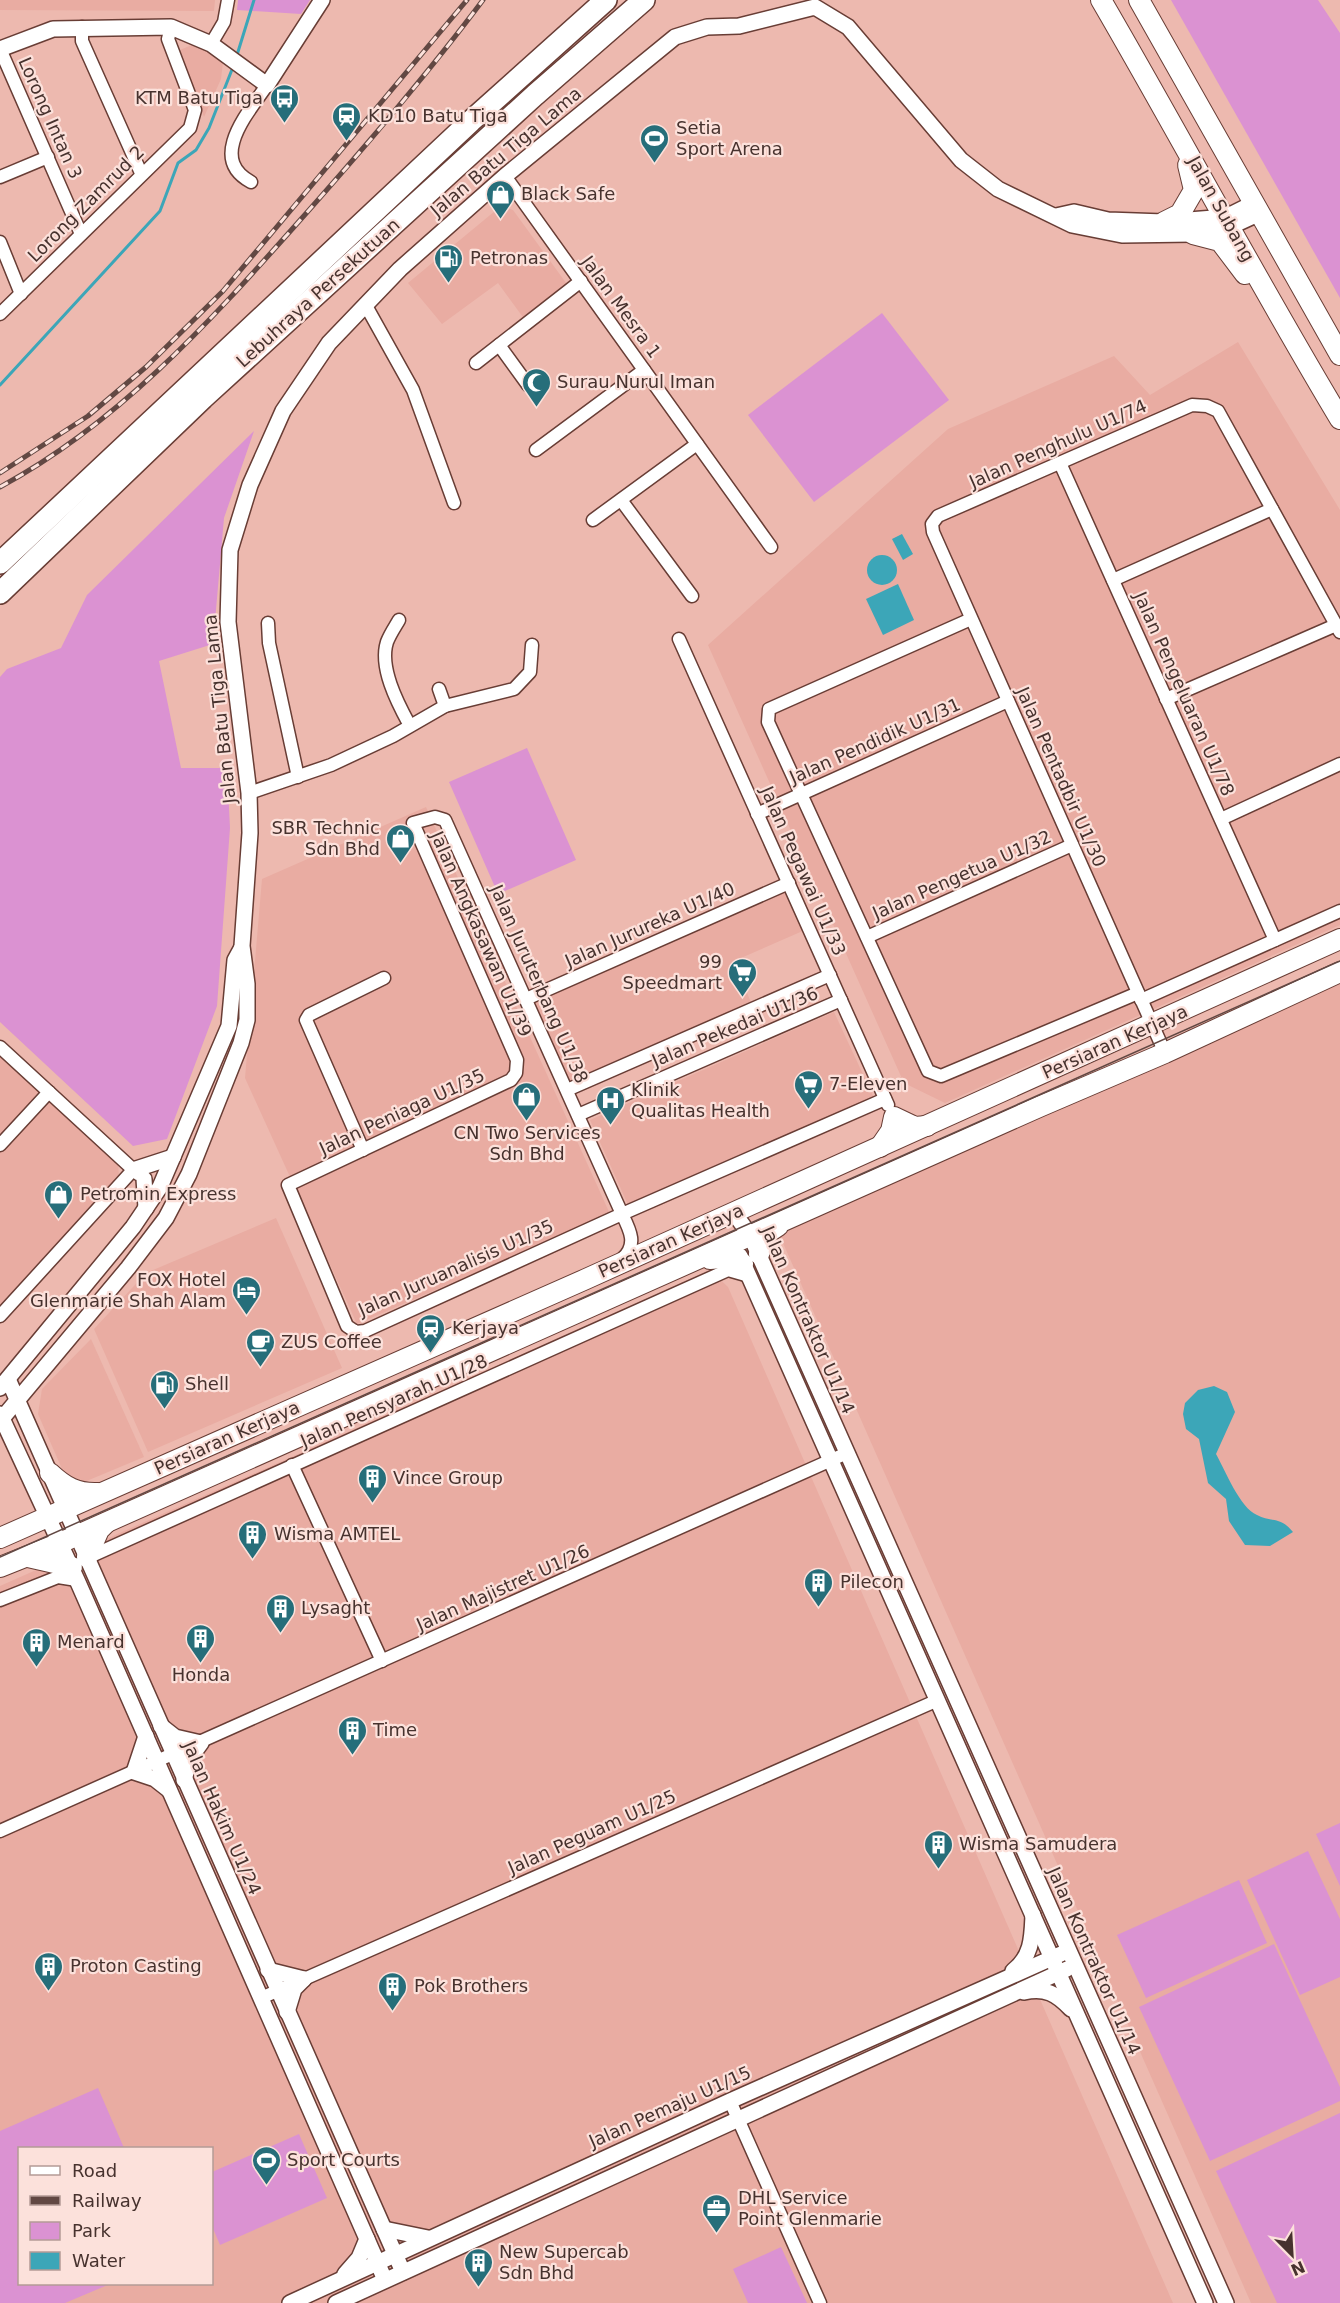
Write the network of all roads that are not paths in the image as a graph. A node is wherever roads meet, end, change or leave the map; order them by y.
1 (228, 0) edge
2 (322, 0) edge
3 (644, 0) edge
4 (659, 0) edge
5 (1101, 0) edge
6 (1138, 0) edge
7 (601, 2) edge
8 (620, 20) junction
9 (82, 27) junction
10 (171, 27) junction
11 (211, 44) junction
12 (0, 49) edge
13 (267, 85) junction
14 (1170, 118) junction
15 (48, 157) junction
16 (141, 173) junction
17 (505, 176) junction
18 (0, 177) edge
19 (251, 182) dead end
20 (1257, 208) junction
21 (1056, 216) junction
22 (1164, 222) junction
23 (1228, 222) junction
24 (81, 234) junction
25 (1193, 234) junction
26 (0, 242) edge
27 (580, 281) junction
28 (21, 294) junction
29 (365, 304) junction
30 (0, 314) edge
31 (1287, 332) junction
32 (499, 345) junction
33 (1340, 355) edge
34 (476, 363) dead end
35 (645, 370) junction
36 (528, 385) dead end
37 (1340, 419) edge
38 (697, 444) junction
39 (536, 450) dead end
40 (1060, 463) junction
41 (621, 500) junction
42 (454, 503) dead end
43 (1272, 509) junction
44 (938, 516) joint
45 (593, 520) dead end
46 (771, 547) dead end
47 (0, 562) edge
48 (1113, 580) junction
49 (0, 593) edge
50 (692, 596) dead end
51 (971, 619) junction
52 (399, 620) dead end
53 (268, 623) dead end
54 (1338, 629) edge
55 (680, 639) dead end
56 (532, 645) dead end
57 (439, 688) dead end
58 (1166, 699) junction
59 (1008, 701) junction
60 (445, 706) junction
61 (409, 724) junction
62 (1340, 764) edge
63 (298, 777) junction
64 (249, 794) junction
65 (801, 794) junction
66 (758, 814) junction
67 (1221, 819) junction
68 (445, 820) joint
69 (1072, 845) junction
70 (789, 883) junction
71 (1340, 911) edge
72 (867, 937) junction
73 (1340, 939) edge
74 (1275, 940) junction
75 (242, 946) junction
76 (1340, 972) edge
77 (830, 975) junction
78 (384, 978) dead end
79 (1139, 996) junction
80 (526, 999) junction
81 (841, 1000) junction
82 (1153, 1025) junction
83 (0, 1047) edge
84 (1165, 1053) junction
85 (517, 1060) joint
86 (567, 1090) junction
87 (49, 1092) junction
88 (885, 1099) junction
89 (578, 1114) junction
90 (894, 1117) junction
91 (927, 1126) junction
92 (0, 1145) edge
93 (880, 1147) junction
94 (363, 1150) junction
95 (173, 1157) junction
96 (189, 1174) junction
97 (139, 1175) junction
98 (288, 1185) joint
99 (160, 1187) junction
100 (825, 1202) junction
101 (146, 1208) junction
102 (734, 1213) junction
103 (622, 1214) junction
104 (166, 1218) junction
105 (629, 1229) junction
106 (680, 1236) junction
107 (742, 1239) junction
108 (750, 1265) junction
109 (586, 1279) junction
110 (641, 1283) junction
111 (0, 1316) edge
112 (41, 1374) junction
113 (4, 1383) edge
114 (18, 1400) junction
115 (1, 1418) edge
116 (32, 1430) junction
117 (0, 1436) edge
118 (17, 1450) junction
119 (847, 1453) junction
120 (831, 1460) junction
121 (292, 1465) junction
122 (50, 1473) junction
123 (99, 1493) junction
124 (57, 1512) junction
125 (108, 1521) junction
126 (0, 1538) edge
127 (69, 1539) junction
128 (26, 1557) junction
129 (81, 1566) junction
130 (0, 1567) edge
131 (0, 1600) edge
132 (382, 1661) junction
133 (938, 1700) junction
134 (160, 1726) junction
135 (146, 1736) junction
136 (201, 1743) junction
137 (173, 1755) junction
138 (157, 1762) junction
139 (134, 1772) junction
140 (184, 1780) junction
141 (170, 1790) junction
142 (0, 1831) edge
143 (1034, 1913) junction
144 (1068, 1950) junction
145 (1053, 1958) junction
146 (1075, 1965) junction
147 (268, 1970) junction
148 (1059, 1972) junction
149 (304, 1979) junction
150 (1001, 1980) junction
151 (278, 1990) junction
152 (1008, 1996) junction
153 (261, 1998) junction
154 (287, 2012) junction
155 (1080, 2018) junction
156 (730, 2101) junction
157 (738, 2119) junction
158 (384, 2229) junction
159 (431, 2238) junction
160 (367, 2239) junction
161 (395, 2254) junction
162 (377, 2262) junction
163 (403, 2272) junction
164 (339, 2280) junction
165 (385, 2280) junction
166 (290, 2303) edge
167 (336, 2303) edge
168 (820, 2303) edge
169 (1205, 2303) edge
170 (1226, 2303) edge

1 - 11 street
2 - 13 street
3 - 8 highway, Lebuhraya Persekutuan
4 - 8 highway
5 - 14 main road, Jalan Subang
6 - 20 main road, Jalan Subang
7 - 47 highway, Lebuhraya Persekutuan
8 - 49 highway, Lebuhraya Persekutuan
9 - 10 street
9 - 12 street
9 - 16 street
10 - 11 street
10 - 16 street, Lorong Zamrud 2
11 - 13 street
12 - 15 street, Lorong Intan 3
13 - 19 street
14 - 22 main road
14 - 23 main road, Jalan Subang
15 - 18 street
15 - 24 street, Lorong Intan 3
16 - 24 street, Lorong Zamrud 2
17 - 21 street, Jalan Batu Tiga Lama
17 - 27 street, Jalan Mesra 1
17 - 29 street, Jalan Batu Tiga Lama
20 - 23 street
20 - 33 main road, Jalan Subang
21 - 22 street
21 - 25 street, Jalan Batu Tiga Lama
22 - 23 street
23 - 25 street, Jalan Batu Tiga Lama
23 - 31 main road, Jalan Subang
24 - 28 street, Lorong Zamrud 2
25 - 31 main road
26 - 28 street
27 - 32 street
27 - 35 street, Jalan Mesra 1
28 - 30 street, Lorong Zamrud 2
29 - 42 street
29 - 64 street, Jalan Batu Tiga Lama
31 - 37 main road, Jalan Subang
32 - 34 street
32 - 36 street
35 - 38 street, Jalan Mesra 1
35 - 39 street
38 - 41 street
38 - 46 street, Jalan Mesra 1
40 - 43 street, Jalan Penghulu U1/74
40 - 44 street, Jalan Penghulu U1/74
40 - 48 street, Jalan Pengeluaran U1/78
41 - 45 street
41 - 50 street
43 - 48 street
43 - 54 street
44 - 51 street, Jalan Pentadbir U1/30
48 - 58 street, Jalan Pengeluaran U1/78
51 - 59 street, Jalan Pentadbir U1/30
51 - 65 street
52 - 61 street
53 - 63 street
54 - 58 street
55 - 66 street, Jalan Pegawai U1/33
56 - 60 street
57 - 60 street
58 - 67 street, Jalan Pengeluaran U1/78
59 - 65 street, Jalan Pendidik U1/31
59 - 69 street, Jalan Pentadbir U1/30
60 - 61 street
61 - 63 street
62 - 67 street
63 - 64 street
64 - 75 street, Jalan Batu Tiga Lama
65 - 66 street, Jalan Pendidik U1/31
65 - 72 street
66 - 70 street, Jalan Pegawai U1/33
67 - 74 street, Jalan Pengeluaran U1/78
68 - 80 street, Jalan Juruterbang U1/38
68 - 85 street, Jalan Angkasawan U1/39
69 - 72 street, Jalan Pengetua U1/32
69 - 79 street, Jalan Pentadbir U1/30
70 - 77 street, Jalan Pegawai U1/33
70 - 80 street, Jalan Jurureka U1/40
71 - 74 street
72 - 79 street
73 - 82 main road, Persiaran Kerjaya
74 - 79 street
75 - 95 street, Jalan Batu Tiga Lama
75 - 96 street, Jalan Batu Tiga Lama
76 - 84 main road, Persiaran Kerjaya
77 - 81 street, Jalan Pegawai U1/33
77 - 86 street
78 - 94 street
79 - 82 street, Jalan Pentadbir U1/30
80 - 86 street, Jalan Juruterbang U1/38
81 - 88 street, Jalan Pegawai U1/33
81 - 89 street, Jalan Pekedai U1/36
82 - 84 street, Jalan Pentadbir U1/30
82 - 91 main road, Persiaran Kerjaya
83 - 87 street
84 - 100 main road, Persiaran Kerjaya
85 - 94 street, Jalan Peniaga U1/35
86 - 89 street, Jalan Juruterbang U1/38
87 - 92 street
87 - 97 street
88 - 90 street, Jalan Pegawai U1/33
88 - 103 street
89 - 103 street, Jalan Juruterbang U1/38
90 - 91 main road
90 - 93 main road
91 - 93 main road, Persiaran Kerjaya
93 - 102 main road, Persiaran Kerjaya
94 - 98 street, Jalan Peniaga U1/35
95 - 97 street
95 - 99 street, Jalan Batu Tiga Lama
96 - 99 street
96 - 104 street, Jalan Batu Tiga Lama
97 - 99 street
97 - 101 street
97 - 111 street
98 - 103 street, Jalan Juruanalisis U1/35
99 - 101 street, Jalan Batu Tiga Lama
99 - 104 street
100 - 107 main road, Persiaran Kerjaya
100 - 108 main road
101 - 113 street, Jalan Batu Tiga Lama
102 - 106 main road, Persiaran Kerjaya
102 - 107 street, Jalan Kontraktor U1/14
103 - 105 street, Jalan Juruterbang U1/38
104 - 112 street, Jalan Batu Tiga Lama
105 - 106 street
105 - 109 street
106 - 109 main road, Persiaran Kerjaya
107 - 108 street, Jalan Kontraktor U1/14
107 - 110 main road, Persiaran Kerjaya
108 - 110 main road
108 - 119 street, Jalan Kontraktor U1/14
108 - 120 street, Jalan Kontraktor U1/14
108 - 121 street, Jalan Pensyarah U1/28
109 - 123 main road, Persiaran Kerjaya
110 - 125 main road, Persiaran Kerjaya
112 - 114 street, Jalan Batu Tiga Lama
112 - 116 street
113 - 114 street, Jalan Hakim U1/24
114 - 115 street, Jalan Batu Tiga Lama
114 - 116 street, Jalan Hakim U1/24
115 - 118 street, Jalan Hakim U1/24
116 - 122 street, Jalan Hakim U1/24
117 - 118 street
118 - 124 street, Jalan Hakim U1/24
119 - 120 street, Jalan Majistret U1/26
119 - 144 street, Jalan Kontraktor U1/14
120 - 132 street, Jalan Majistret U1/26
120 - 133 street, Jalan Kontraktor U1/14
121 - 129 street, Jalan Pensyarah U1/28
121 - 132 street
122 - 123 main road
122 - 124 street, Jalan Hakim U1/24
123 - 124 main road, Persiaran Kerjaya
124 - 126 main road, Persiaran Kerjaya
124 - 127 street, Jalan Hakim U1/24
125 - 127 main road, Persiaran Kerjaya
125 - 129 main road
127 - 128 main road, Persiaran Kerjaya
127 - 129 street, Jalan Hakim U1/24
128 - 129 main road
128 - 130 main road, Persiaran Kerjaya
129 - 131 street
129 - 134 street, Jalan Hakim U1/24
129 - 135 street, Jalan Hakim U1/24
132 - 136 street, Jalan Majistret U1/26
133 - 143 street, Jalan Kontraktor U1/14
133 - 149 street, Jalan Peguam U1/25
134 - 136 street
134 - 137 street, Jalan Hakim U1/24
135 - 138 street, Jalan Hakim U1/24
135 - 139 street
136 - 137 street, Jalan Majistret U1/26
136 - 140 street
137 - 138 street, Jalan Majistret U1/26
137 - 140 street, Jalan Hakim U1/24
138 - 139 street, Jalan Majistret U1/26
138 - 141 street, Jalan Hakim U1/24
139 - 141 street
139 - 142 street, Jalan Majistret U1/26
140 - 147 street, Jalan Hakim U1/24
141 - 153 street, Jalan Hakim U1/24
143 - 145 street, Jalan Kontraktor U1/14
143 - 150 street
144 - 145 street, Jalan Pemaju U1/15
144 - 146 street, Jalan Kontraktor U1/14
145 - 148 street, Jalan Kontraktor U1/14
145 - 150 street, Jalan Pemaju U1/15
146 - 148 street
146 - 170 street, Jalan Kontraktor U1/14
147 - 149 street
147 - 151 street, Jalan Hakim U1/24
148 - 152 street
148 - 155 street, Jalan Kontraktor U1/14
149 - 151 street, Jalan Peguam U1/25
149 - 154 street
150 - 156 street, Jalan Pemaju U1/15
151 - 153 street, Jalan Peguam U1/25
151 - 154 street, Jalan Hakim U1/24
152 - 155 street
152 - 157 street
153 - 160 street, Jalan Hakim U1/24
154 - 158 street, Jalan Hakim U1/24
155 - 169 street, Jalan Kontraktor U1/14
156 - 157 street
156 - 159 street, Jalan Pemaju U1/15
157 - 163 street
157 - 168 street
158 - 159 street
158 - 161 street, Jalan Hakim U1/24
159 - 161 street, Jalan Pemaju U1/15
160 - 162 street, Jalan Hakim U1/24
160 - 164 street
161 - 162 street, Jalan Pemaju U1/15
161 - 163 street, Jalan Hakim U1/24
162 - 164 street, Jalan Pemaju U1/15
162 - 165 street, Jalan Hakim U1/24
163 - 165 street
164 - 166 street, Jalan Pemaju U1/15
165 - 167 street

